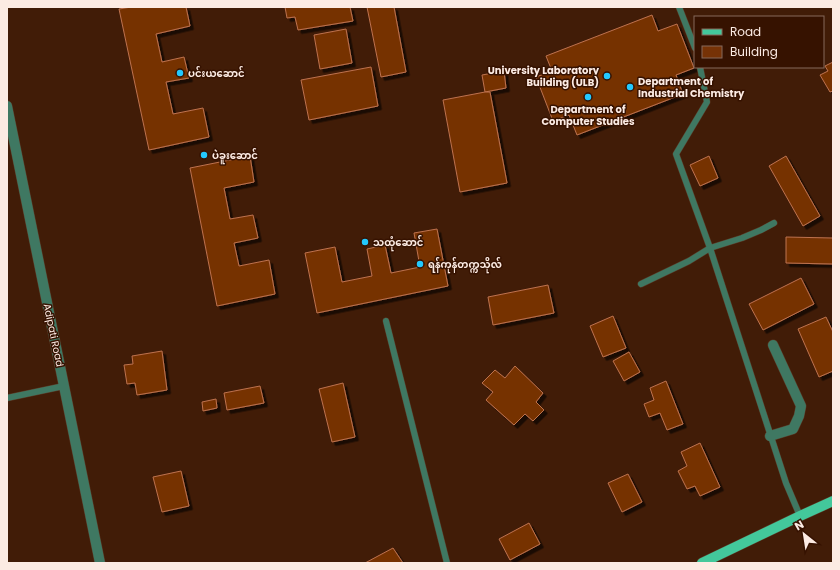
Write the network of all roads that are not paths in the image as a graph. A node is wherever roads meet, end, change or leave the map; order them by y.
1 (679, 7) edge
2 (694, 45) edge
3 (700, 68) edge
4 (7, 106) edge
5 (774, 223) dead end
6 (710, 248) junction
7 (641, 284) dead end
8 (386, 321) dead end
9 (773, 345) dead end
10 (64, 386) junction
11 (7, 398) edge
12 (770, 436) junction
13 (833, 501) edge
14 (800, 516) junction
15 (100, 563) edge
16 (447, 563) edge
17 (702, 563) edge

1 - 2 lane
3 - 6 lane
4 - 10 street, Adipati Road
5 - 6 lane
6 - 7 lane
6 - 12 lane
8 - 16 lane
9 - 12 street
10 - 11 lane
10 - 15 street, Adipati Road
12 - 14 lane
13 - 14 main road
14 - 17 main road

